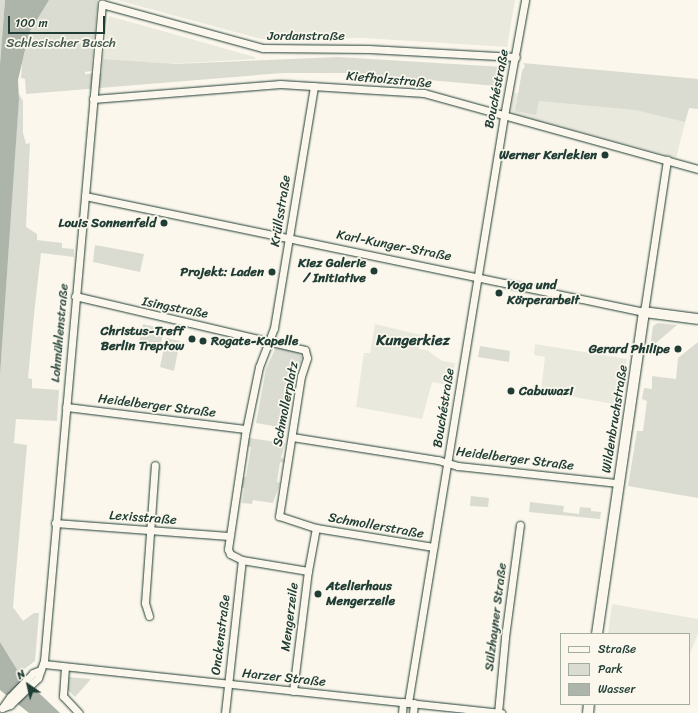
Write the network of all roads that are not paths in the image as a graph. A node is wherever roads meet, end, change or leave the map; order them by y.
1 (525, 0) edge
2 (102, 4) joint
3 (516, 57) junction
4 (314, 86) junction
5 (93, 99) junction
6 (504, 116) junction
7 (667, 160) junction
8 (698, 169) edge
9 (85, 196) junction
10 (288, 238) junction
11 (477, 276) junction
12 (76, 296) junction
13 (644, 312) junction
14 (698, 317) edge
15 (270, 340) junction
16 (66, 407) junction
17 (246, 429) junction
18 (292, 437) junction
19 (447, 463) junction
20 (156, 465) dead end
21 (618, 483) junction
22 (55, 523) junction
23 (520, 525) dead end
24 (316, 528) junction
25 (150, 531) junction
26 (229, 536) junction
27 (433, 547) junction
28 (242, 560) junction
29 (308, 571) junction
30 (149, 616) dead end
31 (597, 633) edge
32 (42, 667) junction
33 (65, 667) junction
34 (227, 684) junction
35 (294, 691) junction
36 (408, 703) junction
37 (1, 708) edge
38 (9, 713) edge
39 (79, 713) edge
40 (225, 713) edge
41 (402, 713) edge
42 (413, 713) edge
43 (498, 713) edge
44 (501, 713) edge

1 - 3 street, Bouchéstraße
2 - 3 street, Jordanstraße
2 - 5 street, Lohmühlenstraße
3 - 6 street, Bouchéstraße
4 - 5 street, Kiefholzstraße
4 - 6 street, Kiefholzstraße
4 - 10 street, Krüllsstraße
5 - 9 street, Lohmühlenstraße
6 - 7 street, Kiefholzstraße
6 - 11 street, Bouchéstraße
7 - 8 street, Kiefholzstraße
7 - 13 street, Wildenbruchstraße
9 - 10 street, Karl-Kunger-Straße
9 - 12 street, Lohmühlenstraße
10 - 11 street, Karl-Kunger-Straße
10 - 15 street, Krüllsstraße
11 - 13 street, Karl-Kunger-Straße
11 - 19 street, Bouchéstraße
12 - 15 street, Isingstraße
12 - 16 street, Lohmühlenstraße
13 - 14 street, Karl-Kunger-Straße
13 - 21 street, Wildenbruchstraße
15 - 17 street
15 - 18 street, Schmollerplatz
16 - 17 street, Heidelberger Straße
16 - 22 street, Lohmühlenstraße
17 - 26 street
18 - 19 street, Heidelberger Straße
18 - 24 street, Schmollerplatz
19 - 21 street, Heidelberger Straße
19 - 27 street, Bouchéstraße
20 - 25 street
21 - 31 street, Wildenbruchstraße
22 - 25 street, Lexisstraße
22 - 32 street, Lohmühlenstraße
23 - 43 street, Sülzhayner Straße
24 - 27 street, Schmollerstraße
24 - 29 street
25 - 26 street, Lexisstraße
25 - 30 street
26 - 28 street
27 - 36 street, Bouchéstraße
28 - 29 street
28 - 34 street, Onckenstraße
29 - 35 street, Mengerzeile
32 - 33 street, Harzer Straße
32 - 37 street
33 - 34 street, Harzer Straße
33 - 39 street
34 - 35 street, Harzer Straße
34 - 40 street, Onckenstraße
35 - 36 street, Harzer Straße
36 - 41 street, Bouchéstraße
36 - 42 street, Bouchéstraße
36 - 43 street, Harzer Straße
37 - 38 street
43 - 44 street, Harzer Straße

